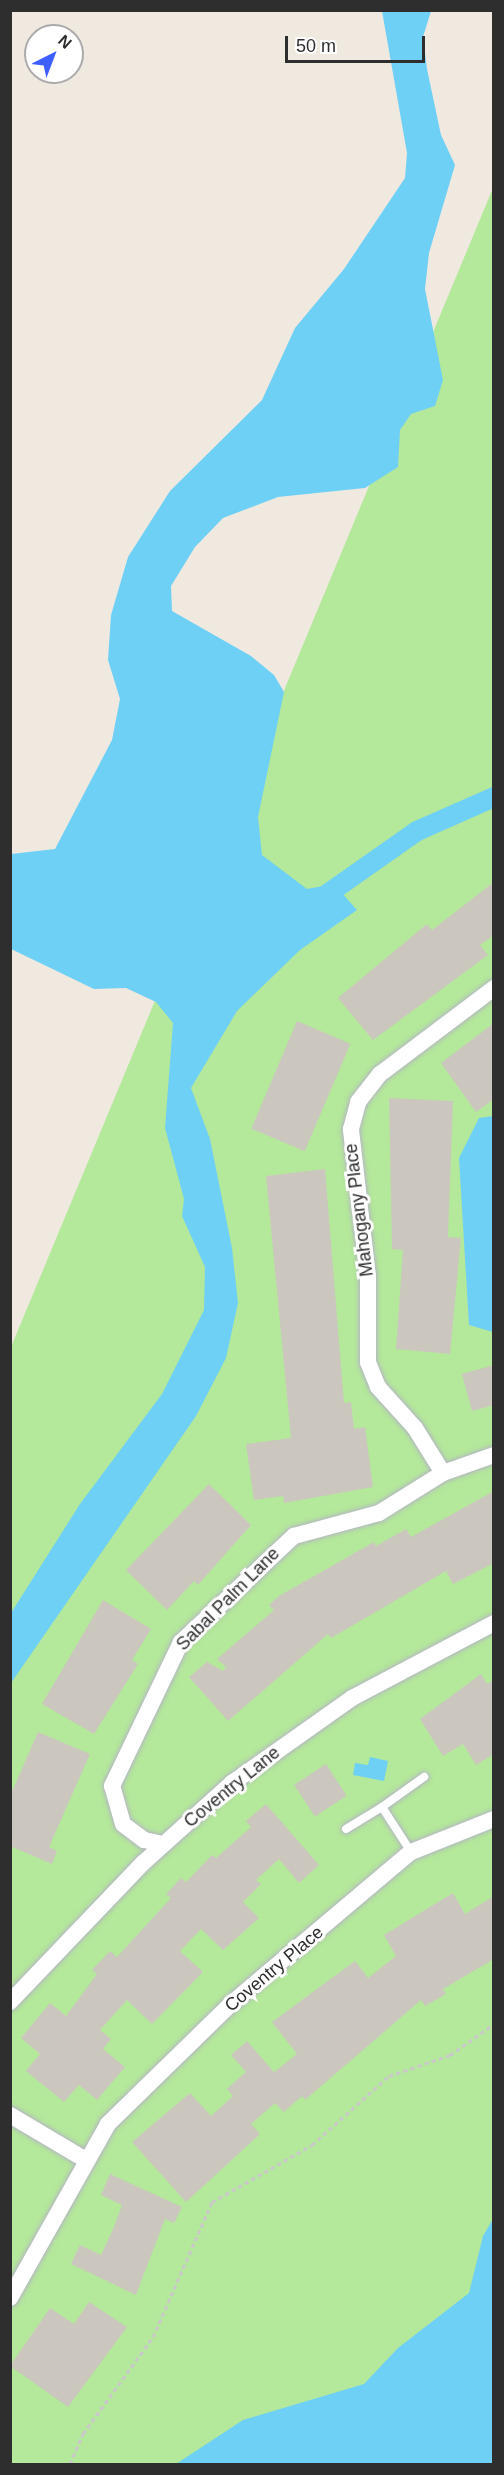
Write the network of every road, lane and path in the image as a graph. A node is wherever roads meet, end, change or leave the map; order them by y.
1 (494, 988) edge
2 (494, 1455) edge
3 (443, 1473) junction
4 (494, 1623) edge
5 (424, 1777) dead end
6 (382, 1807) junction
7 (494, 1819) edge
8 (346, 1829) dead end
9 (162, 1844) junction
10 (411, 1852) junction
11 (10, 2002) edge
12 (494, 2024) edge
13 (10, 2115) edge
14 (84, 2159) junction
15 (10, 2298) edge
16 (70, 2464) edge

1 - 3 street, Mahogany Place
2 - 3 street, Sabal Palm Lane
3 - 9 street, Sabal Palm Lane
4 - 9 street, Coventry Lane
5 - 6 lane
6 - 8 lane
6 - 10 lane
7 - 10 street, Coventry Place
9 - 11 street, Coventry Lane
10 - 14 street, Coventry Place
12 - 16 path
13 - 14 street
14 - 15 street, Coventry Place

